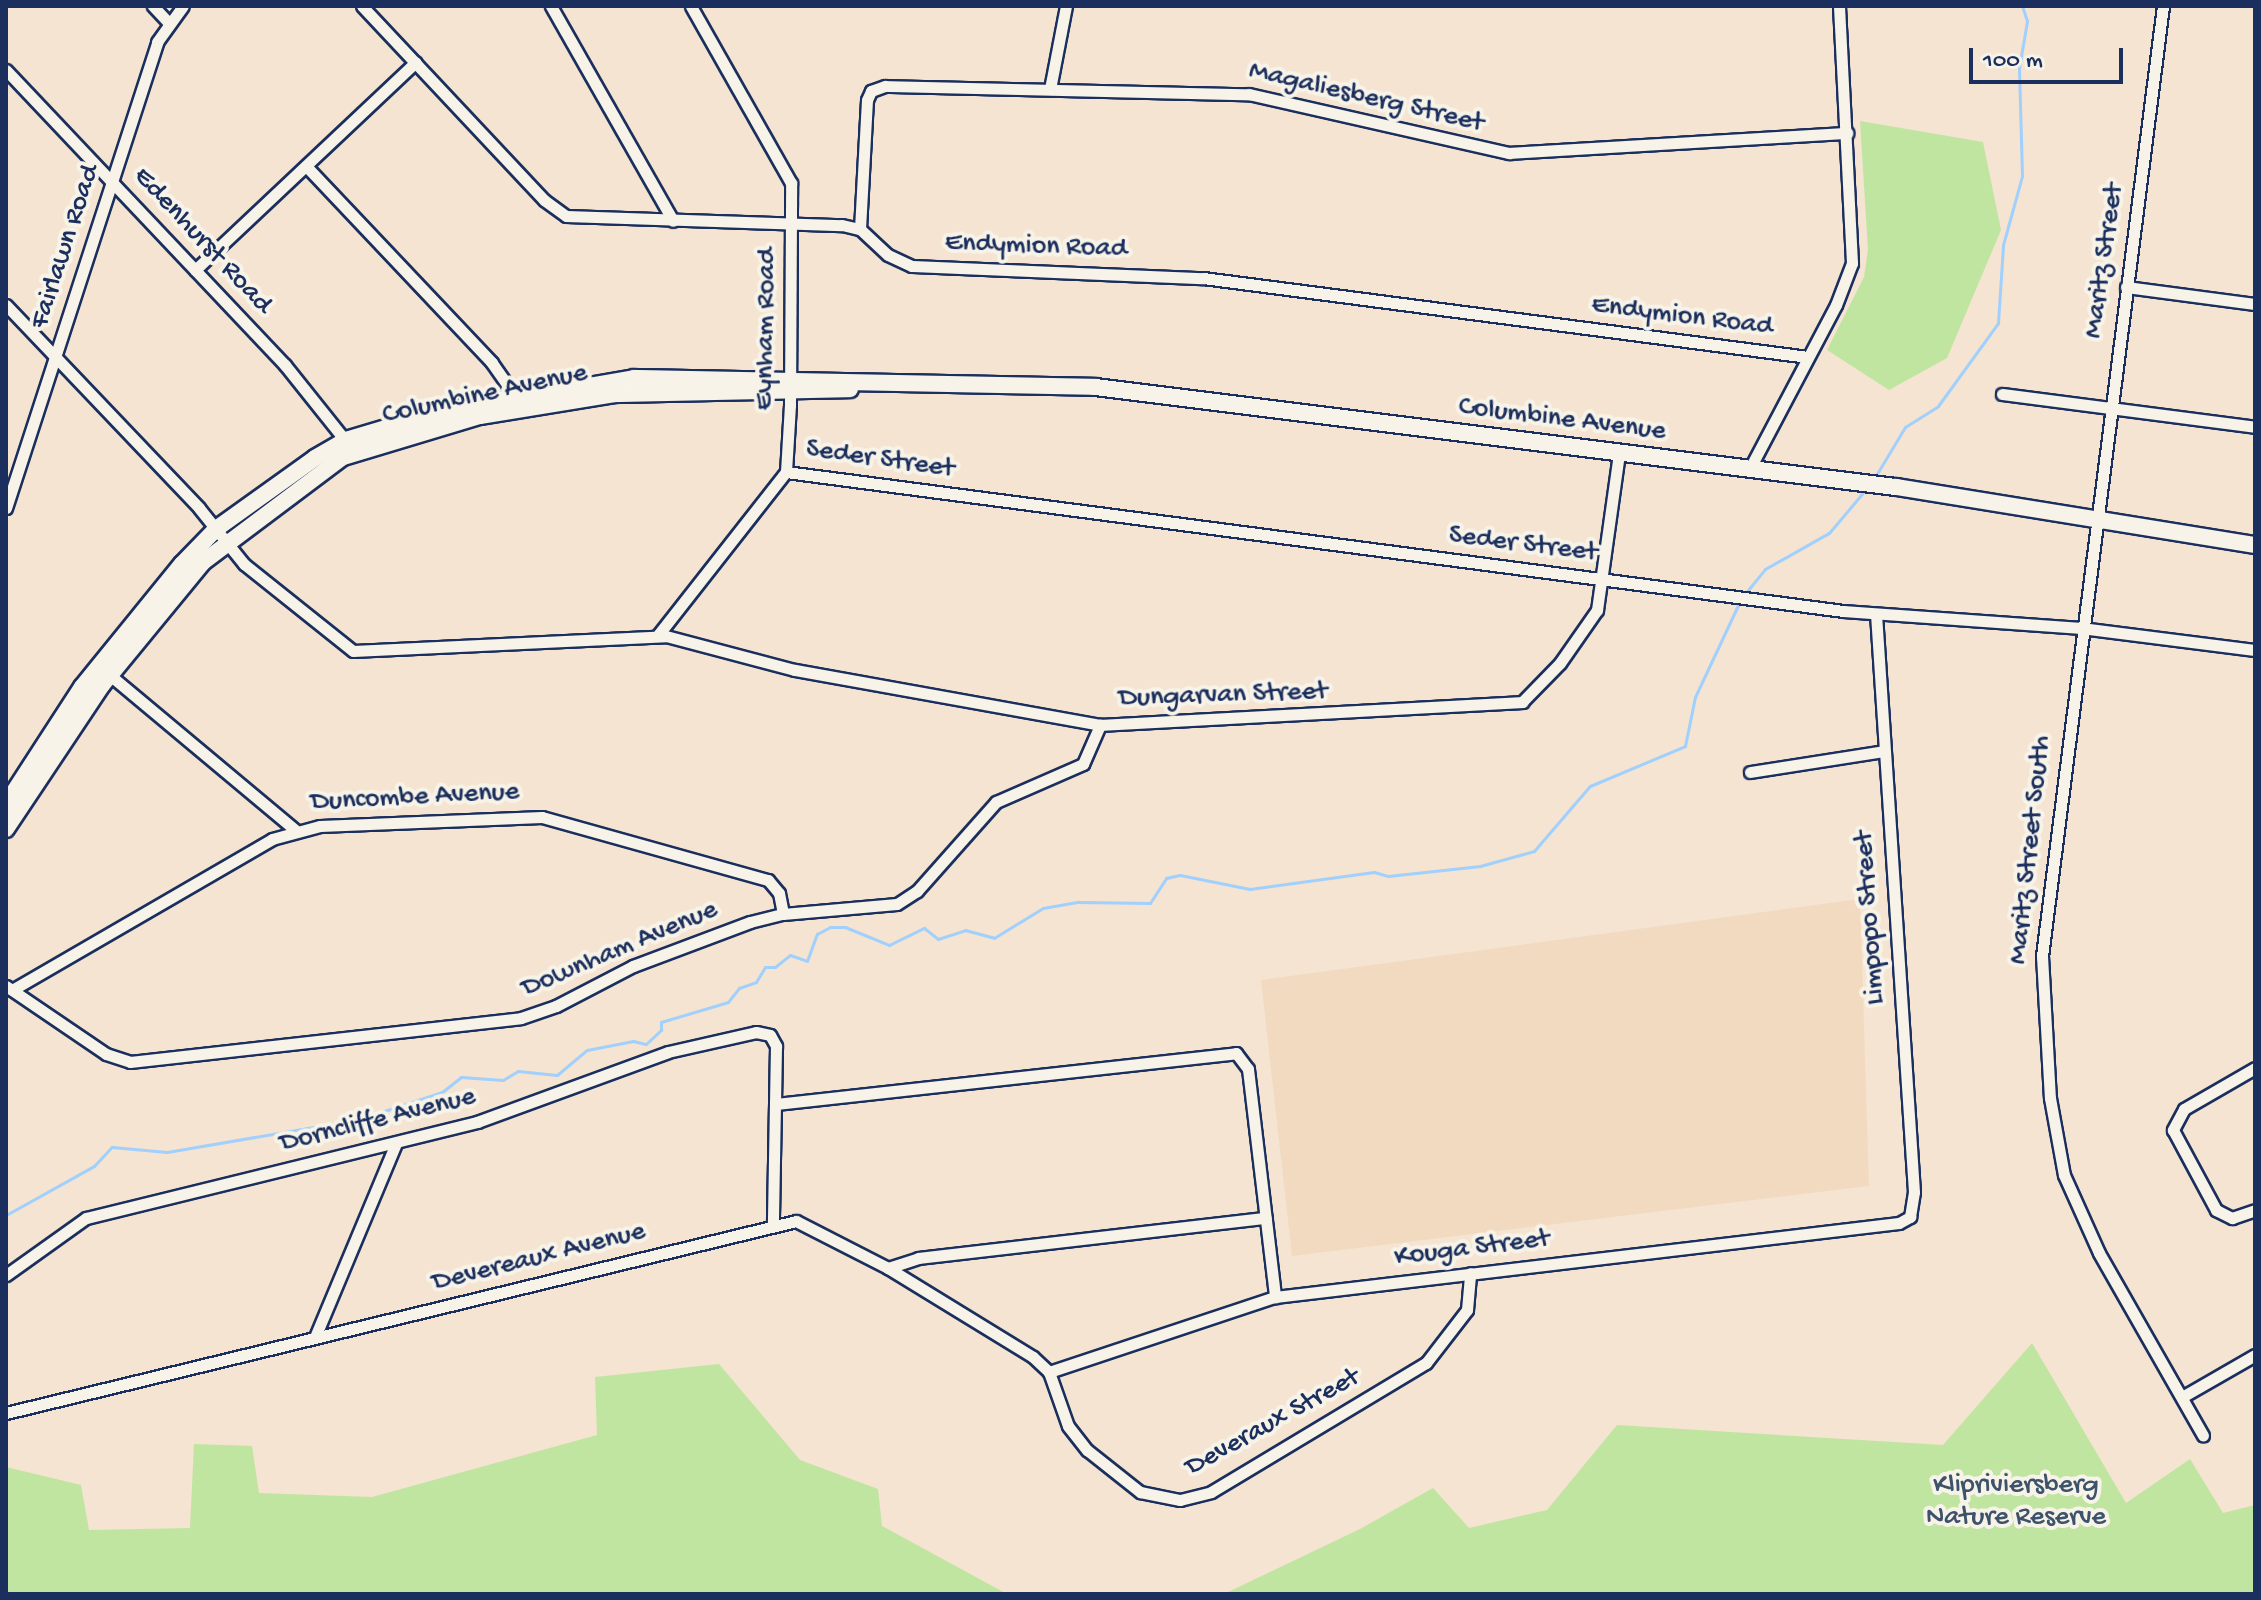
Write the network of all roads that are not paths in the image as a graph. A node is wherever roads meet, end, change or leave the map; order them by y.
1 (153, 6) edge
2 (183, 6) edge
3 (362, 6) edge
4 (551, 6) edge
5 (691, 6) edge
6 (1066, 6) edge
7 (1839, 6) edge
8 (2163, 6) edge
9 (168, 22) junction
10 (416, 62) junction
11 (6, 70) edge
12 (1050, 89) junction
13 (1847, 133) junction
14 (306, 166) junction
15 (112, 180) junction
16 (673, 221) junction
17 (793, 222) junction
18 (860, 229) junction
19 (195, 270) junction
20 (2126, 287) junction
21 (2255, 304) edge
22 (6, 305) edge
23 (56, 357) junction
24 (1808, 357) junction
25 (790, 385) junction
26 (2002, 394) dead end
27 (519, 401) junction
28 (2110, 408) junction
29 (2255, 427) edge
30 (350, 446) junction
31 (1619, 454) junction
32 (1750, 468) junction
33 (786, 472) junction
34 (6, 508) edge
35 (2096, 523) junction
36 (221, 535) junction
37 (2255, 545) edge
38 (1603, 579) junction
39 (1876, 614) junction
40 (2081, 628) junction
41 (658, 635) junction
42 (2255, 650) edge
43 (104, 671) junction
44 (1100, 725) junction
45 (1884, 751) junction
46 (1750, 772) dead end
47 (15, 799) edge
48 (6, 829) edge
49 (295, 830) junction
50 (783, 914) junction
51 (9, 988) edge
52 (2255, 1068) edge
53 (776, 1104) junction
54 (396, 1143) junction
55 (2255, 1210) edge
56 (1910, 1217) joint
57 (1266, 1218) junction
58 (773, 1225) junction
59 (888, 1268) junction
60 (1470, 1273) junction
61 (6, 1275) edge
62 (1275, 1297) junction
63 (315, 1337) junction
64 (2255, 1355) edge
65 (1049, 1372) junction
66 (2182, 1397) junction
67 (6, 1413) edge
68 (2203, 1435) dead end

1 - 9 street
2 - 9 street, Fairlawn Road
3 - 10 street
4 - 16 street
5 - 17 street, Eynham Road
6 - 12 street
7 - 13 street
8 - 20 street, Maritz Street
9 - 15 street, Fairlawn Road
10 - 14 street
10 - 16 street
11 - 15 street, Edenhurst Road
12 - 13 street, Magaliesberg Street
12 - 18 street, Magaliesberg Street
13 - 24 street
14 - 19 street
14 - 27 street
15 - 19 street, Edenhurst Road
15 - 23 street, Fairlawn Road
16 - 17 street
17 - 18 street
17 - 25 street, Eynham Road
18 - 24 street, Endymion Road
19 - 30 street, Edenhurst Road
20 - 21 street
20 - 28 street, Maritz Street
22 - 23 street, Dungarvan Street
23 - 34 street, Fairlawn Road
23 - 36 street, Dungarvan Street
24 - 32 street
25 - 27 main road, Columbine Avenue
25 - 31 main road, Columbine Avenue
25 - 33 street, Eynham Road
26 - 28 street
27 - 30 main road, Columbine Avenue
28 - 29 street
28 - 35 street, Maritz Street
30 - 36 main road, Columbine Avenue
31 - 32 main road, Columbine Avenue
31 - 38 street, Dungarvan Street
32 - 35 main road, Columbine Avenue
33 - 38 street, Seder Street
33 - 41 street
35 - 37 main road, Columbine Avenue
35 - 40 street, Maritz Street South
36 - 41 street, Dungarvan Street
36 - 43 main road, Columbine Avenue
38 - 39 street, Seder Street
38 - 44 street, Dungarvan Street
39 - 40 street, Seder Street
39 - 45 street, Limpopo Street
40 - 42 street, Seder Street
40 - 66 street, Maritz Street South
41 - 44 street, Dungarvan Street
43 - 47 main road, Columbine Avenue
43 - 49 street
44 - 50 street, Downham Avenue
45 - 46 street
45 - 56 street, Limpopo Street
47 - 48 main road, Columbine Avenue
49 - 50 street, Duncombe Avenue
49 - 51 street, Duncombe Avenue
50 - 51 street, Downham Avenue
52 - 55 street
53 - 54 street, Dorncliffe Avenue
53 - 57 street
53 - 58 street
54 - 61 street, Dorncliffe Avenue
54 - 63 street
56 - 60 street, Kouga Street
57 - 59 street
57 - 62 street
58 - 59 street, Devereaux Avenue
58 - 63 street, Devereaux Avenue
59 - 65 street, Devereaux Avenue
60 - 62 street, Kouga Street
60 - 65 street, Deveraux Street
62 - 65 street, Kouga Street
63 - 67 street, Devereaux Avenue
64 - 66 street
66 - 68 street, Maritz Street South

